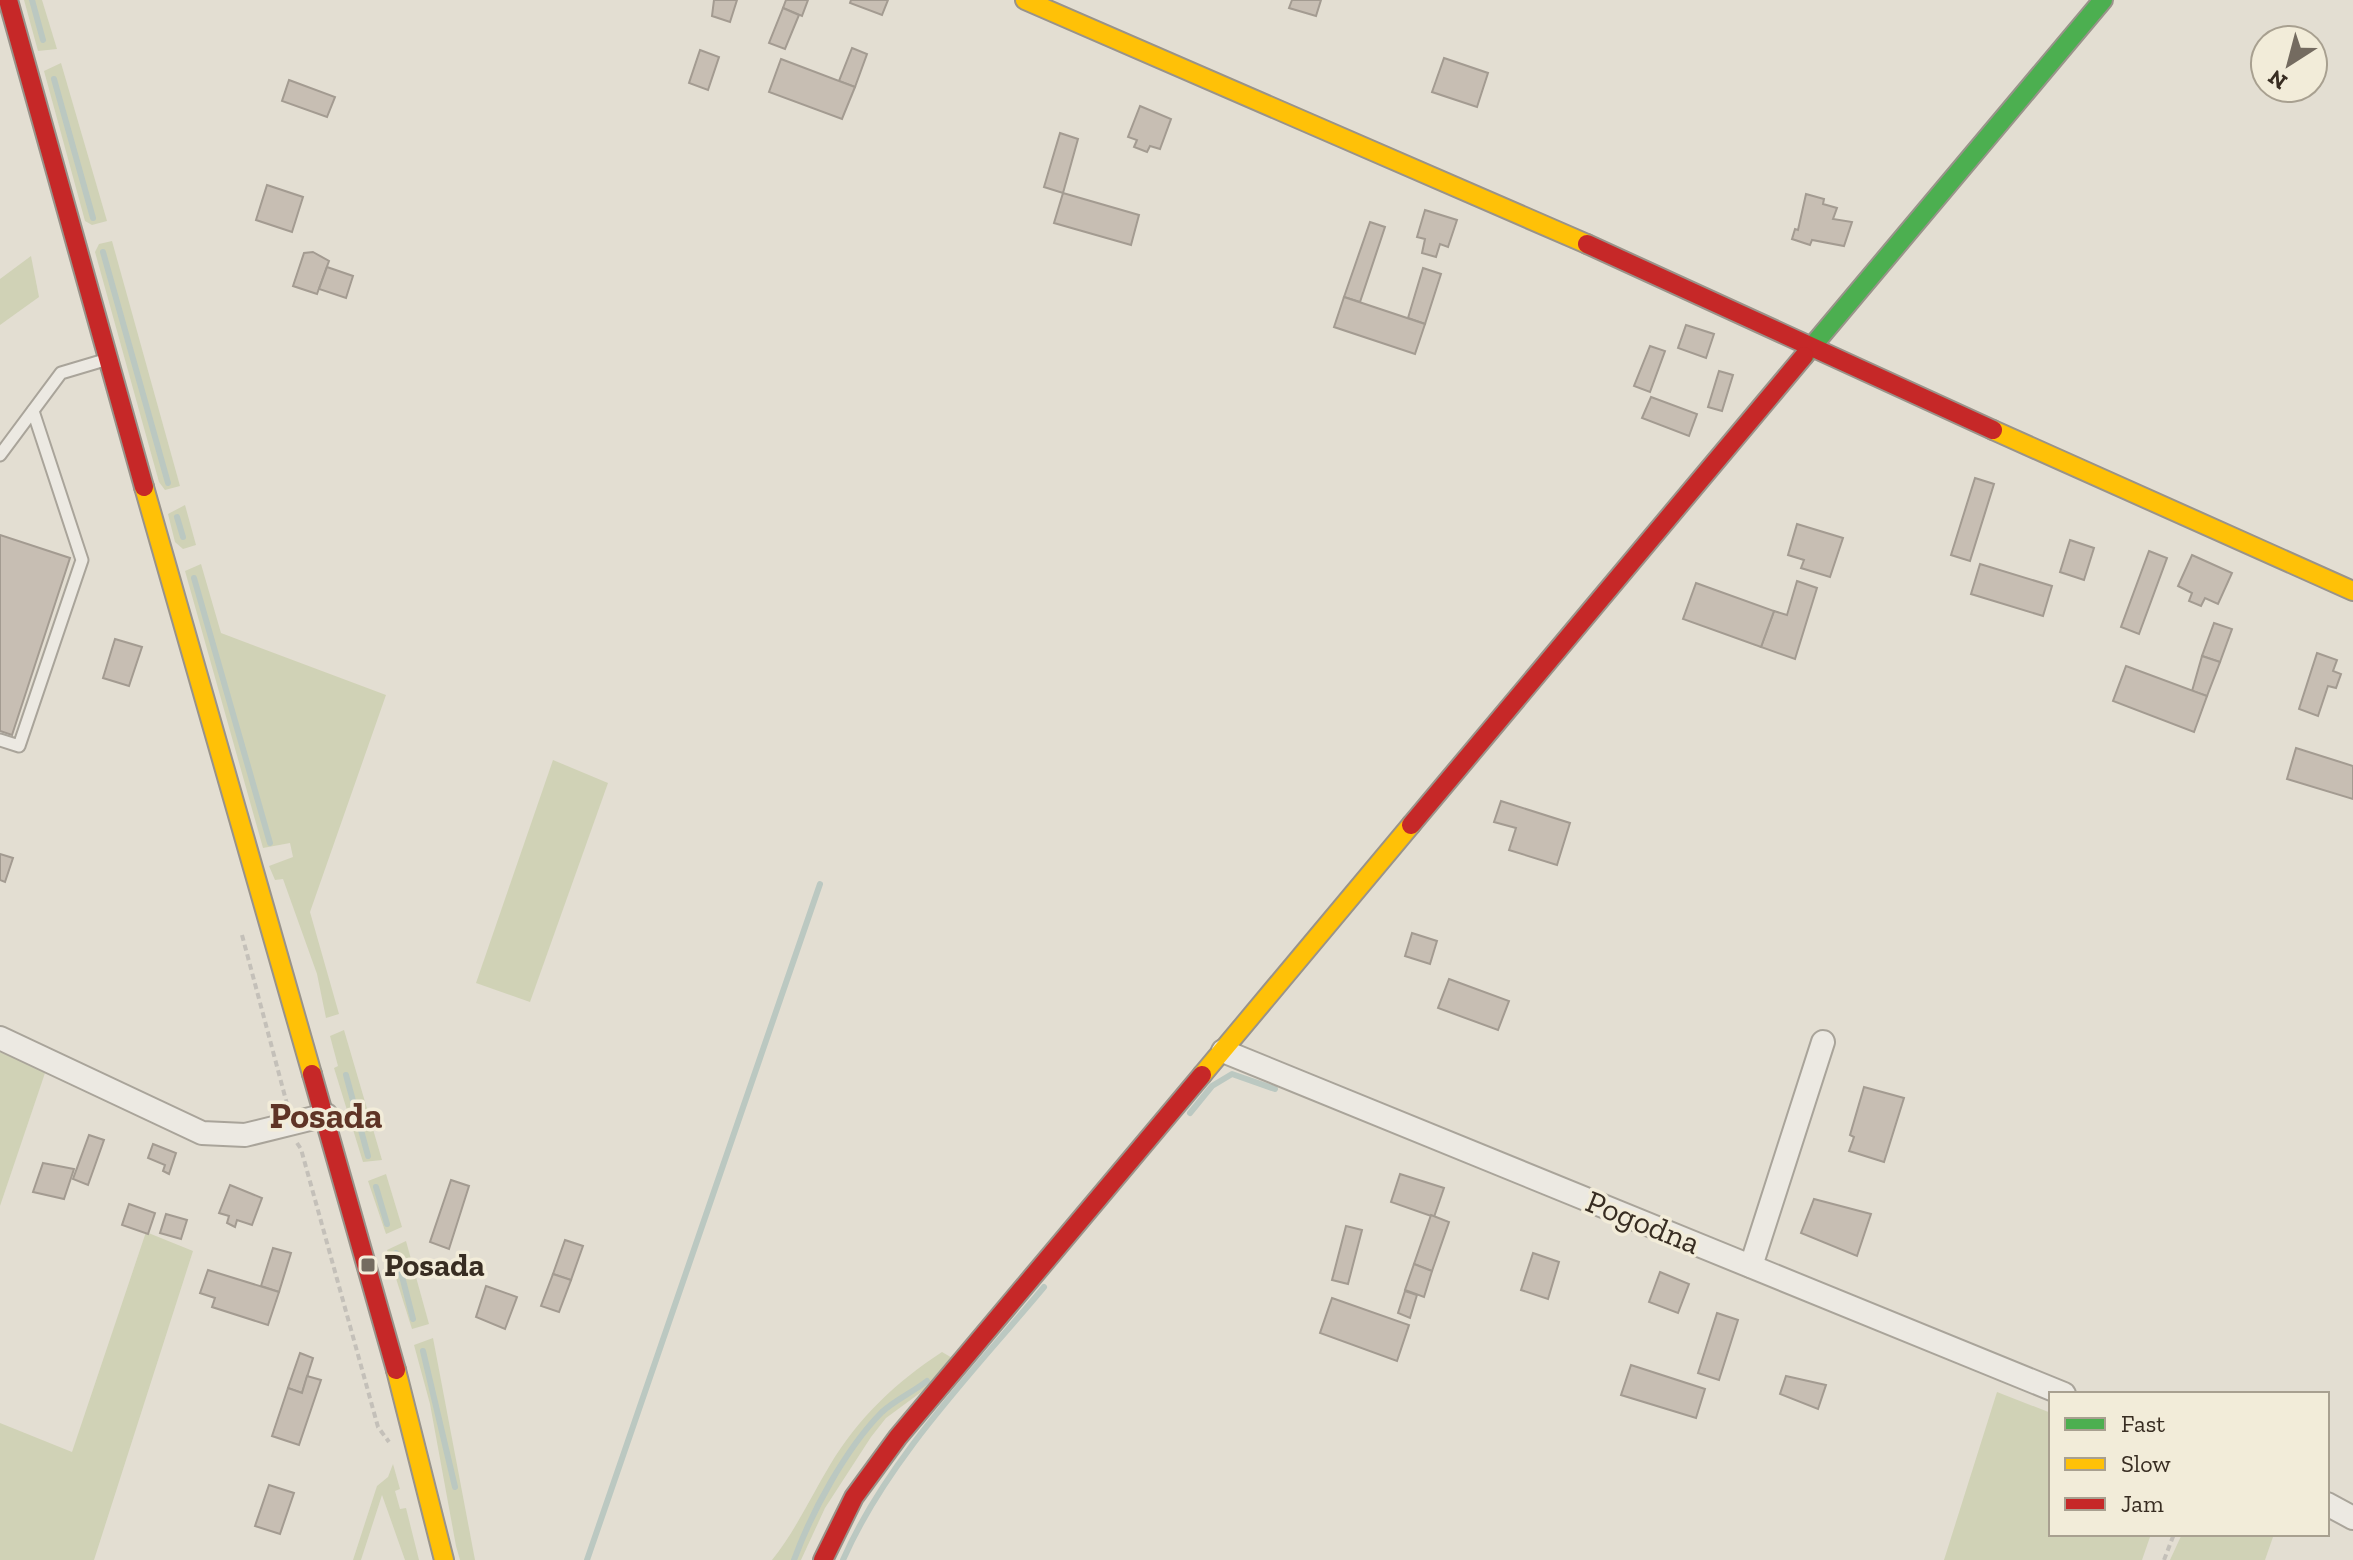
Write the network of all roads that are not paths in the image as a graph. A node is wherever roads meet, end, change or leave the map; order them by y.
1 (8, 0) edge
2 (1025, 0) edge
3 (2103, 0) edge
4 (1810, 349) junction
5 (109, 359) junction
6 (33, 411) junction
7 (0, 455) edge
8 (2353, 591) edge
9 (0, 740) edge
10 (0, 1038) edge
11 (1823, 1042) dead end
12 (1223, 1051) junction
13 (326, 1115) junction
14 (1751, 1266) junction
15 (2059, 1392) edge
16 (2329, 1505) edge
17 (2353, 1518) edge
18 (444, 1560) edge
19 (823, 1560) edge

1 - 5 street
2 - 4 street
3 - 4 street
4 - 8 street
4 - 12 street
5 - 6 lane
5 - 13 street
6 - 7 lane
6 - 9 lane
10 - 13 street
11 - 14 street
12 - 14 street, Pogodna
12 - 19 street
13 - 18 street
14 - 15 street, Pogodna
16 - 17 street

